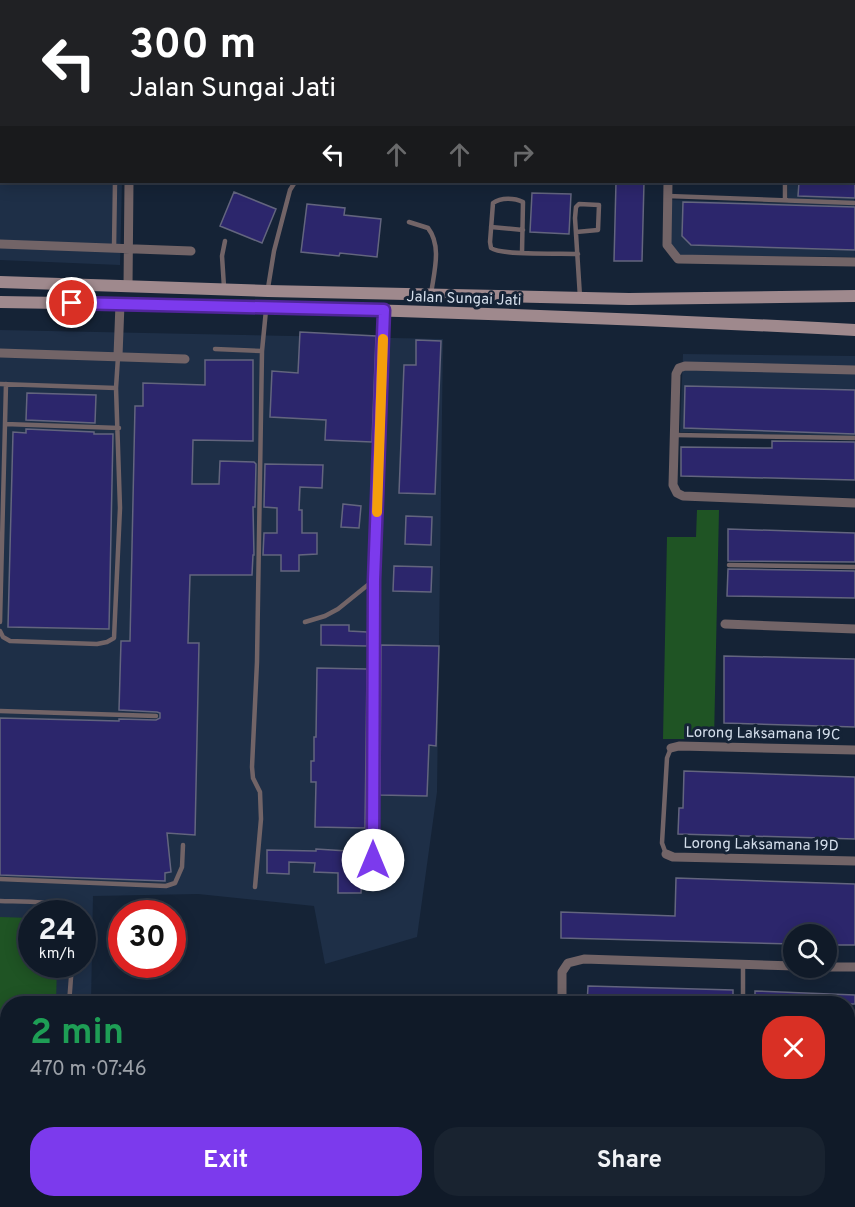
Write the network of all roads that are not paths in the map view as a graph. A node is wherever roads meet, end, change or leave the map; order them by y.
1 (116, 183) edge
2 (129, 183) edge
3 (294, 183) edge
4 (668, 183) edge
5 (785, 183) edge
6 (668, 196) junction
7 (785, 200) junction
8 (855, 203) edge
9 (410, 222) dead end
10 (491, 227) junction
11 (523, 230) junction
12 (576, 232) junction
13 (225, 241) dead end
14 (0, 244) edge
15 (114, 248) junction
16 (128, 248) junction
17 (190, 251) dead end
18 (522, 253) junction
19 (578, 254) junction
20 (855, 262) edge
21 (0, 282) edge
22 (128, 286) junction
23 (224, 290) junction
24 (268, 291) junction
25 (431, 294) junction
26 (855, 296) edge
27 (580, 298) junction
28 (0, 302) edge
29 (120, 304) junction
30 (267, 307) junction
31 (384, 310) junction
32 (855, 330) edge
33 (215, 349) dead end
34 (262, 351) junction
35 (0, 353) edge
36 (118, 356) junction
37 (185, 359) dead end
38 (855, 370) edge
39 (0, 384) edge
40 (6, 384) junction
41 (116, 388) junction
42 (5, 424) junction
43 (119, 428) junction
44 (675, 435) junction
45 (855, 438) edge
46 (855, 503) edge
47 (729, 565) dead end
48 (855, 567) edge
49 (374, 580) junction
50 (0, 622) edge
51 (305, 622) dead end
52 (725, 624) dead end
53 (855, 629) edge
54 (0, 631) edge
55 (0, 711) edge
56 (156, 716) dead end
57 (671, 748) joint
58 (855, 750) edge
59 (183, 845) dead end
60 (666, 854) joint
61 (373, 860) dead end
62 (855, 861) edge
63 (0, 879) edge
64 (255, 887) dead end
65 (0, 901) edge
66 (18, 902) edge
67 (744, 965) junction
68 (783, 966) edge
69 (837, 967) edge
70 (855, 967) edge
71 (71, 978) edge
72 (70, 996) edge
73 (562, 996) edge
74 (743, 996) edge

1 - 15 lane
2 - 16 street
3 - 24 lane
4 - 6 street
5 - 7 lane
6 - 7 lane
6 - 20 street
7 - 8 lane
9 - 25 lane
10 - 11 lane
10 - 11 lane
10 - 18 lane
11 - 18 lane
12 - 12 lane
12 - 19 lane
13 - 23 lane
14 - 15 street
15 - 16 street
16 - 17 street
16 - 22 street
18 - 19 lane
19 - 27 lane
21 - 22 main road, Jalan Sungai Jati
22 - 23 main road, Jalan Sungai Jati
23 - 24 main road, Jalan Sungai Jati
24 - 25 main road, Jalan Sungai Jati
25 - 27 main road, Jalan Sungai Jati
26 - 27 main road, Jalan Sungai Jati
28 - 29 main road, Jalan Sungai Jati
29 - 30 main road, Jalan Sungai Jati
29 - 36 street
30 - 31 main road, Jalan Sungai Jati
30 - 34 lane
31 - 32 main road, Jalan Sungai Jati
31 - 49 street
33 - 34 lane
34 - 64 lane
35 - 36 street
36 - 37 street
36 - 41 lane
38 - 44 street
39 - 40 lane
40 - 41 lane
40 - 42 lane
41 - 43 lane
42 - 43 lane
42 - 50 lane
43 - 54 lane
44 - 45 lane
44 - 46 street
47 - 48 lane
49 - 51 lane
49 - 61 street
52 - 53 street
55 - 56 lane
57 - 58 street, Lorong Laksamana 19C
57 - 60 lane
59 - 63 lane
60 - 62 street, Lorong Laksamana 19D
65 - 66 lane
67 - 68 street
67 - 73 street
67 - 74 lane
69 - 70 street
71 - 72 lane

